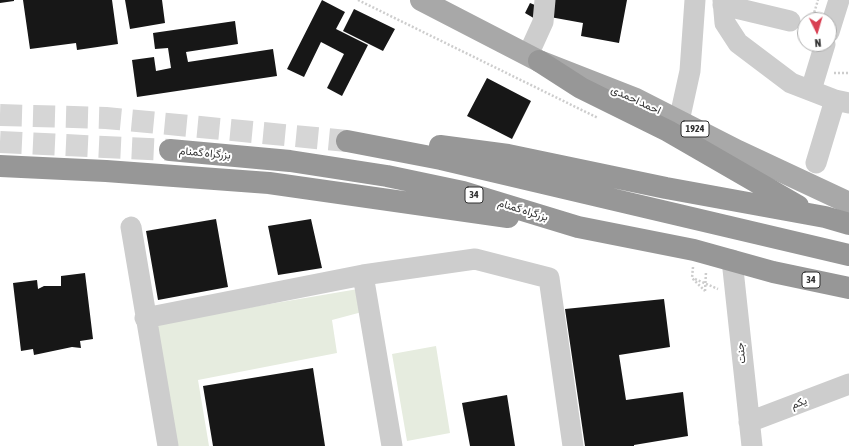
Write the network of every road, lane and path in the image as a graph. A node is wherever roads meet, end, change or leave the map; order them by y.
1 (358, 0) edge
2 (421, 0) edge
3 (546, 0) edge
4 (695, 0) edge
5 (818, 0) edge
6 (839, 0) edge
7 (723, 2) edge
8 (814, 12) edge
9 (835, 12) edge
10 (790, 21) dead end
11 (823, 52) edge
12 (533, 58) junction
13 (817, 71) junction
14 (849, 73) edge
15 (811, 90) junction
16 (842, 101) edge
17 (602, 119) dead end
18 (679, 121) junction
19 (170, 150) tunnel mouth
20 (761, 162) junction
21 (816, 164) junction
22 (0, 166) edge
23 (846, 202) edge
24 (849, 224) edge
25 (131, 227) dead end
26 (578, 227) junction
27 (849, 236) edge
28 (849, 255) edge
29 (732, 260) junction
30 (773, 272) junction
31 (363, 275) junction
32 (849, 288) edge
33 (705, 291) dead end
34 (735, 296) junction
35 (849, 301) edge
36 (145, 318) junction
37 (849, 384) edge
38 (749, 422) junction
39 (168, 446) edge
40 (392, 446) edge
41 (573, 446) edge
42 (752, 446) edge

1 - 17 path
2 - 12 main road, احمد احمدی / 1924
3 - 12 street
4 - 18 street
5 - 8 path
6 - 9 street
7 - 10 street
7 - 15 street
11 - 13 street
12 - 18 main road, احمد احمدی / 1924
12 - 27 highway
13 - 14 path
13 - 15 street
15 - 16 street
16 - 21 street
18 - 20 main road, احمد احمدی / 1924
19 - 26 highway, بزرگراه گمنام / 34
20 - 21 street
20 - 23 main road, احمد احمدی / 1924
21 - 23 street
22 - 26 highway
24 - 28 highway
25 - 36 street
26 - 29 highway, بزرگراه گمنام / 34
29 - 30 highway, بزرگراه گمنام / 34
29 - 34 street, جنت
30 - 32 highway, بزرگراه گمنام / 34
30 - 35 highway
31 - 36 street
31 - 40 street
31 - 41 street
33 - 34 path
34 - 38 street, جنت
36 - 39 street
37 - 38 street, یکم
38 - 42 street, جنت

